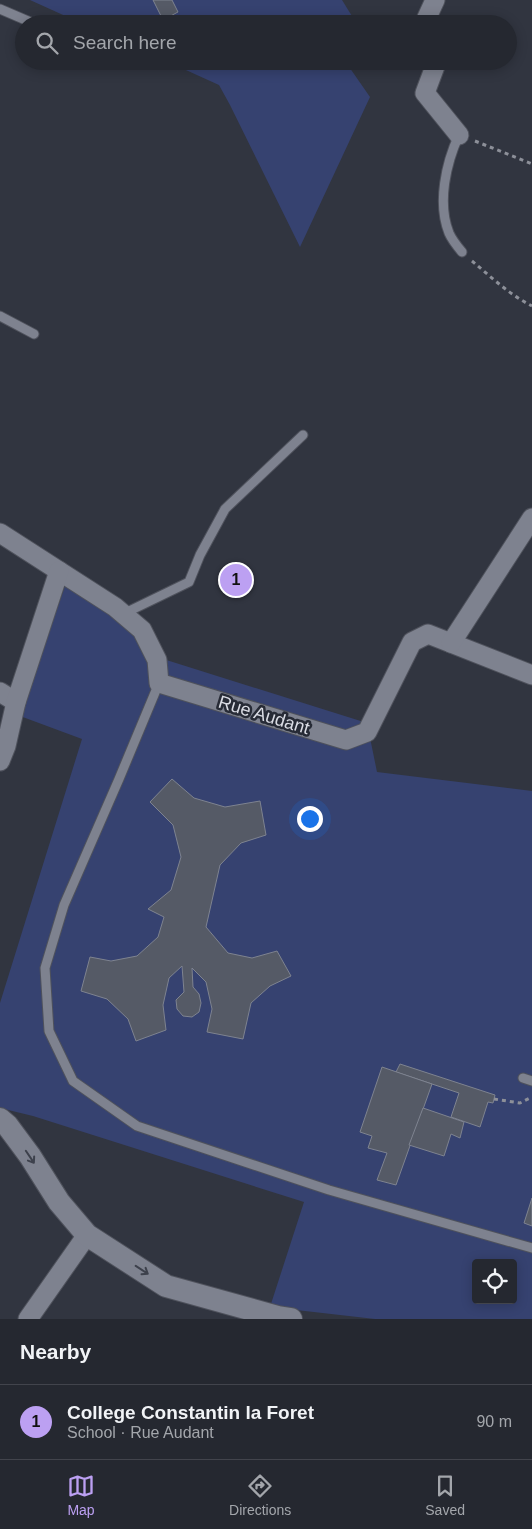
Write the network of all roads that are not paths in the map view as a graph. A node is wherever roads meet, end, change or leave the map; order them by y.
1 (435, 0) edge
2 (0, 9) edge
3 (15, 15) edge
4 (428, 15) edge
5 (433, 70) edge
6 (459, 135) joint
7 (462, 252) road end
8 (0, 316) edge
9 (34, 334) dead end
10 (303, 435) dead end
11 (532, 518) edge
12 (0, 533) edge
13 (58, 571) junction
14 (123, 614) junction
15 (451, 642) junction
16 (532, 675) edge
17 (159, 683) junction
18 (0, 692) edge
19 (16, 702) junction
20 (0, 761) edge
21 (523, 1078) dead end
22 (532, 1081) edge
23 (2, 1126) edge
24 (87, 1235) junction
25 (532, 1248) edge
26 (28, 1319) edge
27 (291, 1319) edge

1 - 4 street
2 - 3 lane
5 - 6 street
6 - 7 lane
8 - 9 lane
10 - 14 lane
11 - 15 street
12 - 13 street
13 - 14 street
13 - 19 street
14 - 17 street
15 - 16 street, Rue Audant
15 - 17 street, Rue Audant
17 - 25 lane
18 - 19 street
19 - 20 street
21 - 22 lane
23 -> 24 street
24 - 26 street
24 -> 27 street

